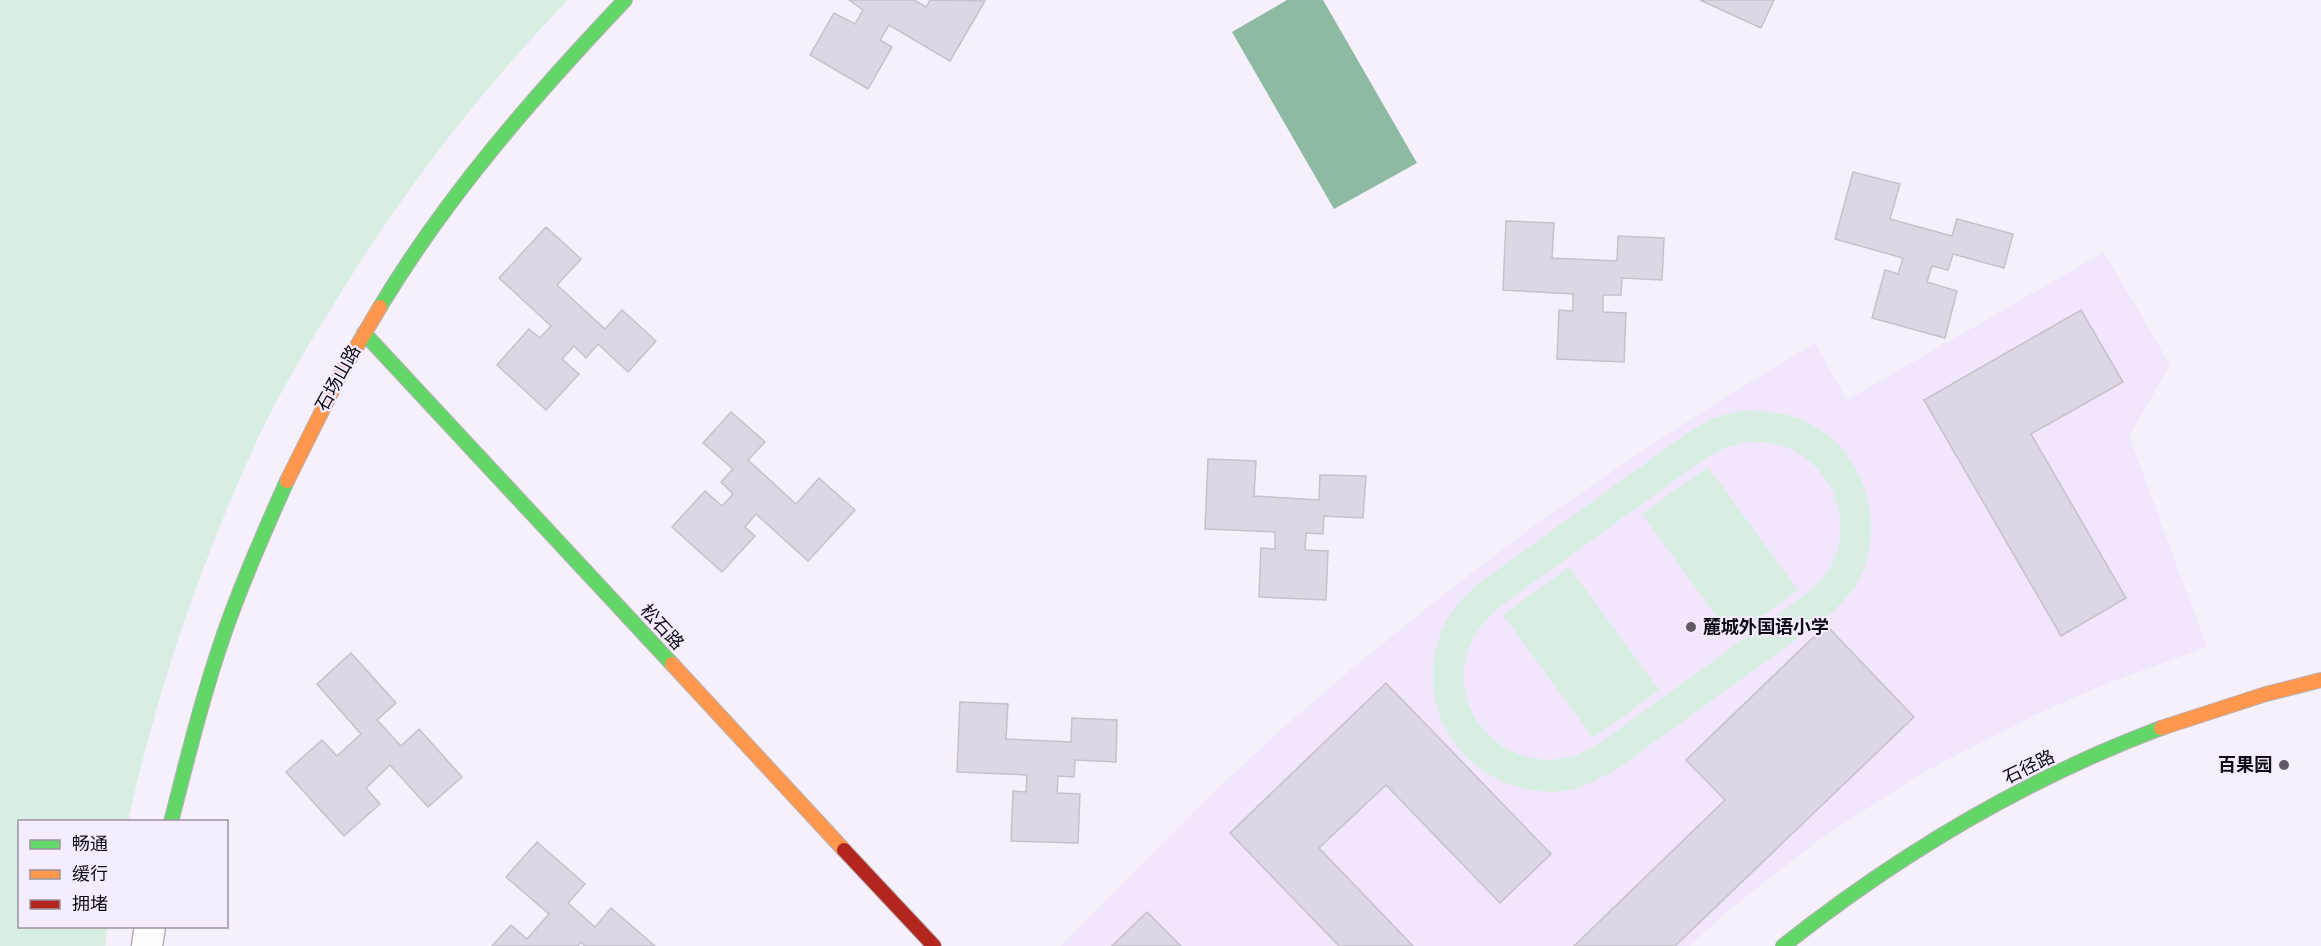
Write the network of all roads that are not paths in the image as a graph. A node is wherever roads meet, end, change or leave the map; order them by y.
1 (625, 0) edge
2 (364, 333) junction
3 (2321, 680) edge
4 (171, 820) edge
5 (150, 928) edge
6 (147, 946) edge
7 (934, 946) edge
8 (1783, 946) edge

1 - 2 street, 石场山路
2 - 4 street, 石场山路
2 - 7 street, 松石路
3 - 8 street, 石径路
5 - 6 street

